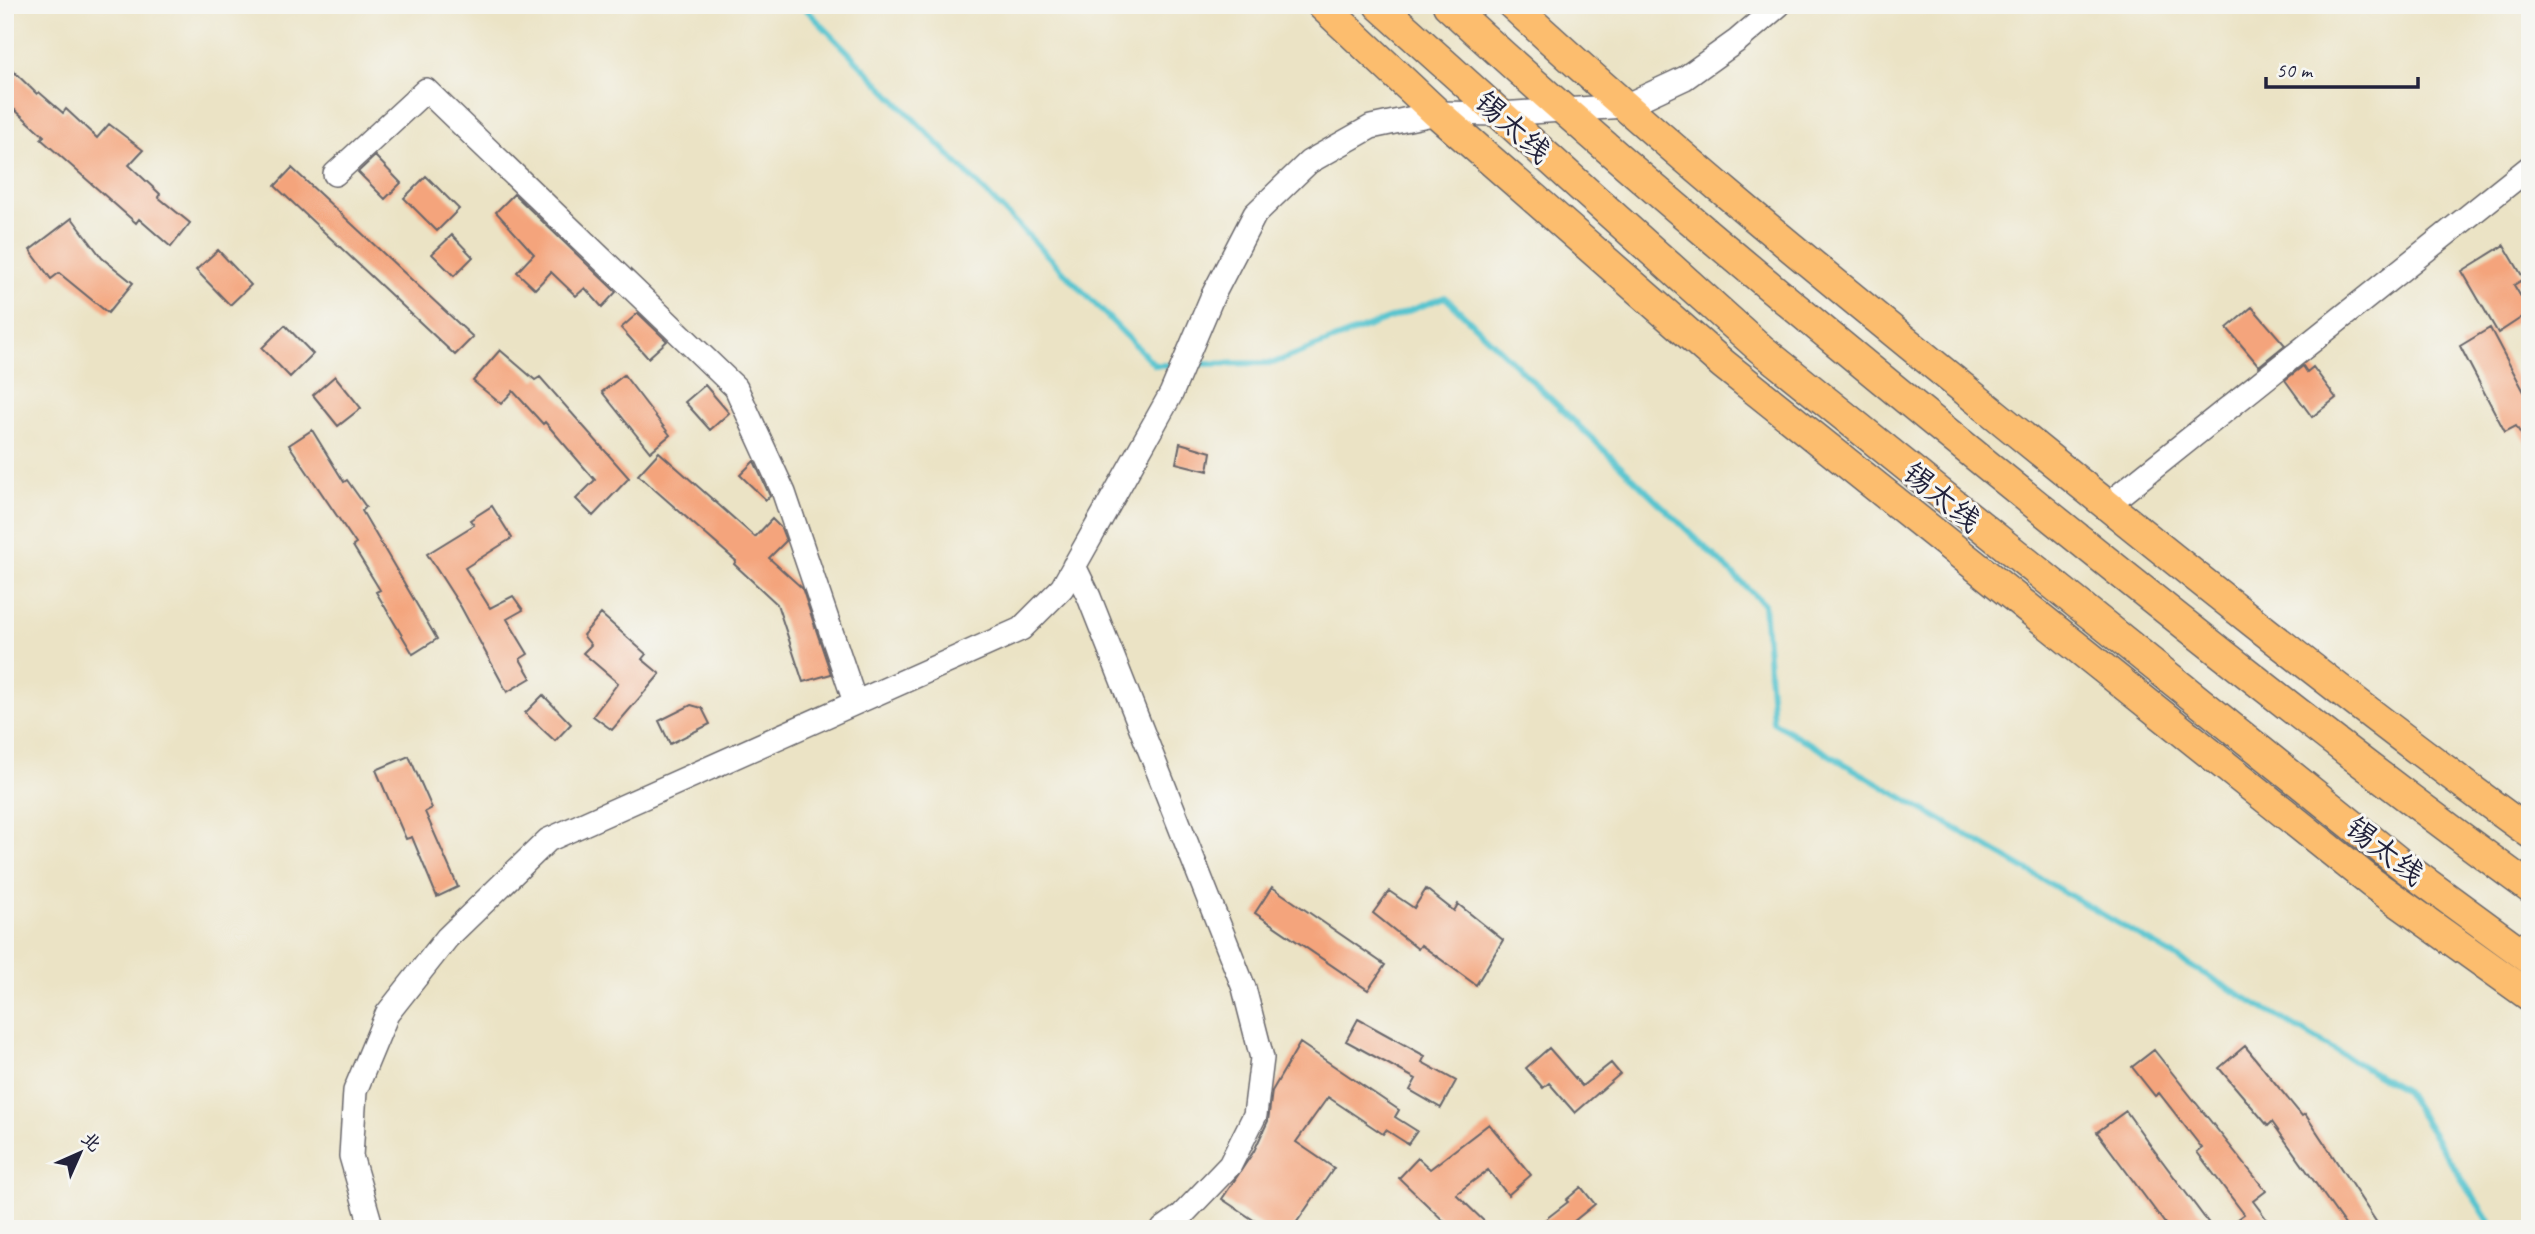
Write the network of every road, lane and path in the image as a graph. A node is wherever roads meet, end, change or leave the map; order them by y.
1 (1322, 5) edge
2 (1379, 5) edge
3 (1448, 5) edge
4 (1513, 5) edge
5 (1779, 5) edge
6 (1625, 106) junction
7 (1566, 111) junction
8 (1437, 113) junction
9 (1499, 114) junction
10 (2530, 167) edge
11 (335, 174) dead end
12 (2107, 505) junction
13 (1074, 566) junction
14 (855, 702) junction
15 (2530, 833) edge
16 (2530, 888) edge
17 (2530, 959) edge
18 (2530, 996) edge
19 (372, 1229) edge
20 (1163, 1229) edge

1 - 8 main road
2 - 9 main road, 锡太线
3 - 7 main road, 锡太线
4 - 6 main road
5 - 6 street
6 - 7 street
6 - 12 main road
7 - 9 street
7 - 16 main road, 锡太线
8 - 9 street
8 - 13 street
8 - 18 main road
9 - 17 main road, 锡太线
10 - 12 street
11 - 14 street
12 - 15 main road
13 - 14 street
13 - 20 street
14 - 19 street

